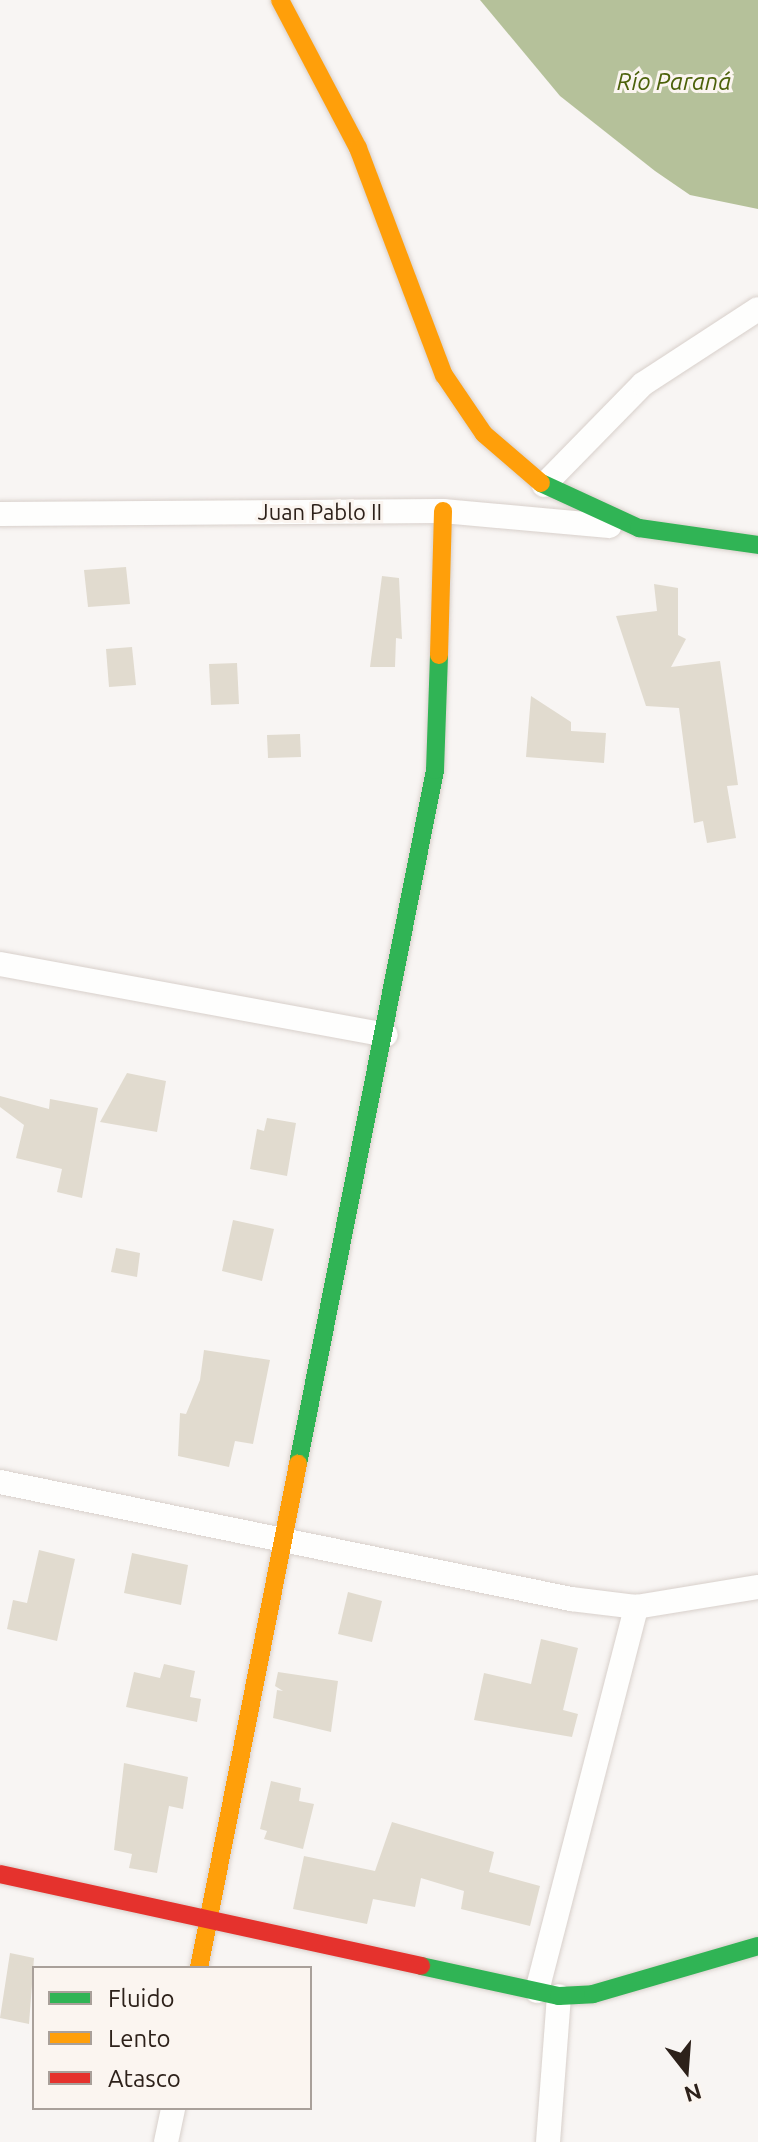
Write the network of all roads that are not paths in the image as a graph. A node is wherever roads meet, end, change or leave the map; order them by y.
1 (280, 0) edge
2 (758, 309) edge
3 (544, 485) junction
4 (443, 511) junction
5 (0, 514) edge
6 (639, 528) junction
7 (758, 545) edge
8 (0, 964) edge
9 (386, 1035) junction
10 (0, 1482) edge
11 (282, 1536) junction
12 (758, 1587) edge
13 (636, 1607) junction
14 (0, 1874) edge
15 (208, 1923) junction
16 (758, 1946) edge
17 (199, 1966) edge
18 (548, 1993) junction
19 (173, 2110) edge
20 (166, 2142) edge
21 (548, 2142) edge

1 - 3 street
2 - 3 street
3 - 6 street
4 - 5 street, Juan Pablo II
4 - 6 street, Juan Pablo II
4 - 9 street
6 - 7 street
8 - 9 street
9 - 11 street
10 - 11 street
11 - 13 street
11 - 15 street
12 - 13 street
13 - 18 street
14 - 15 street
15 - 17 street
15 - 18 street
16 - 18 street
18 - 21 street
19 - 20 street

